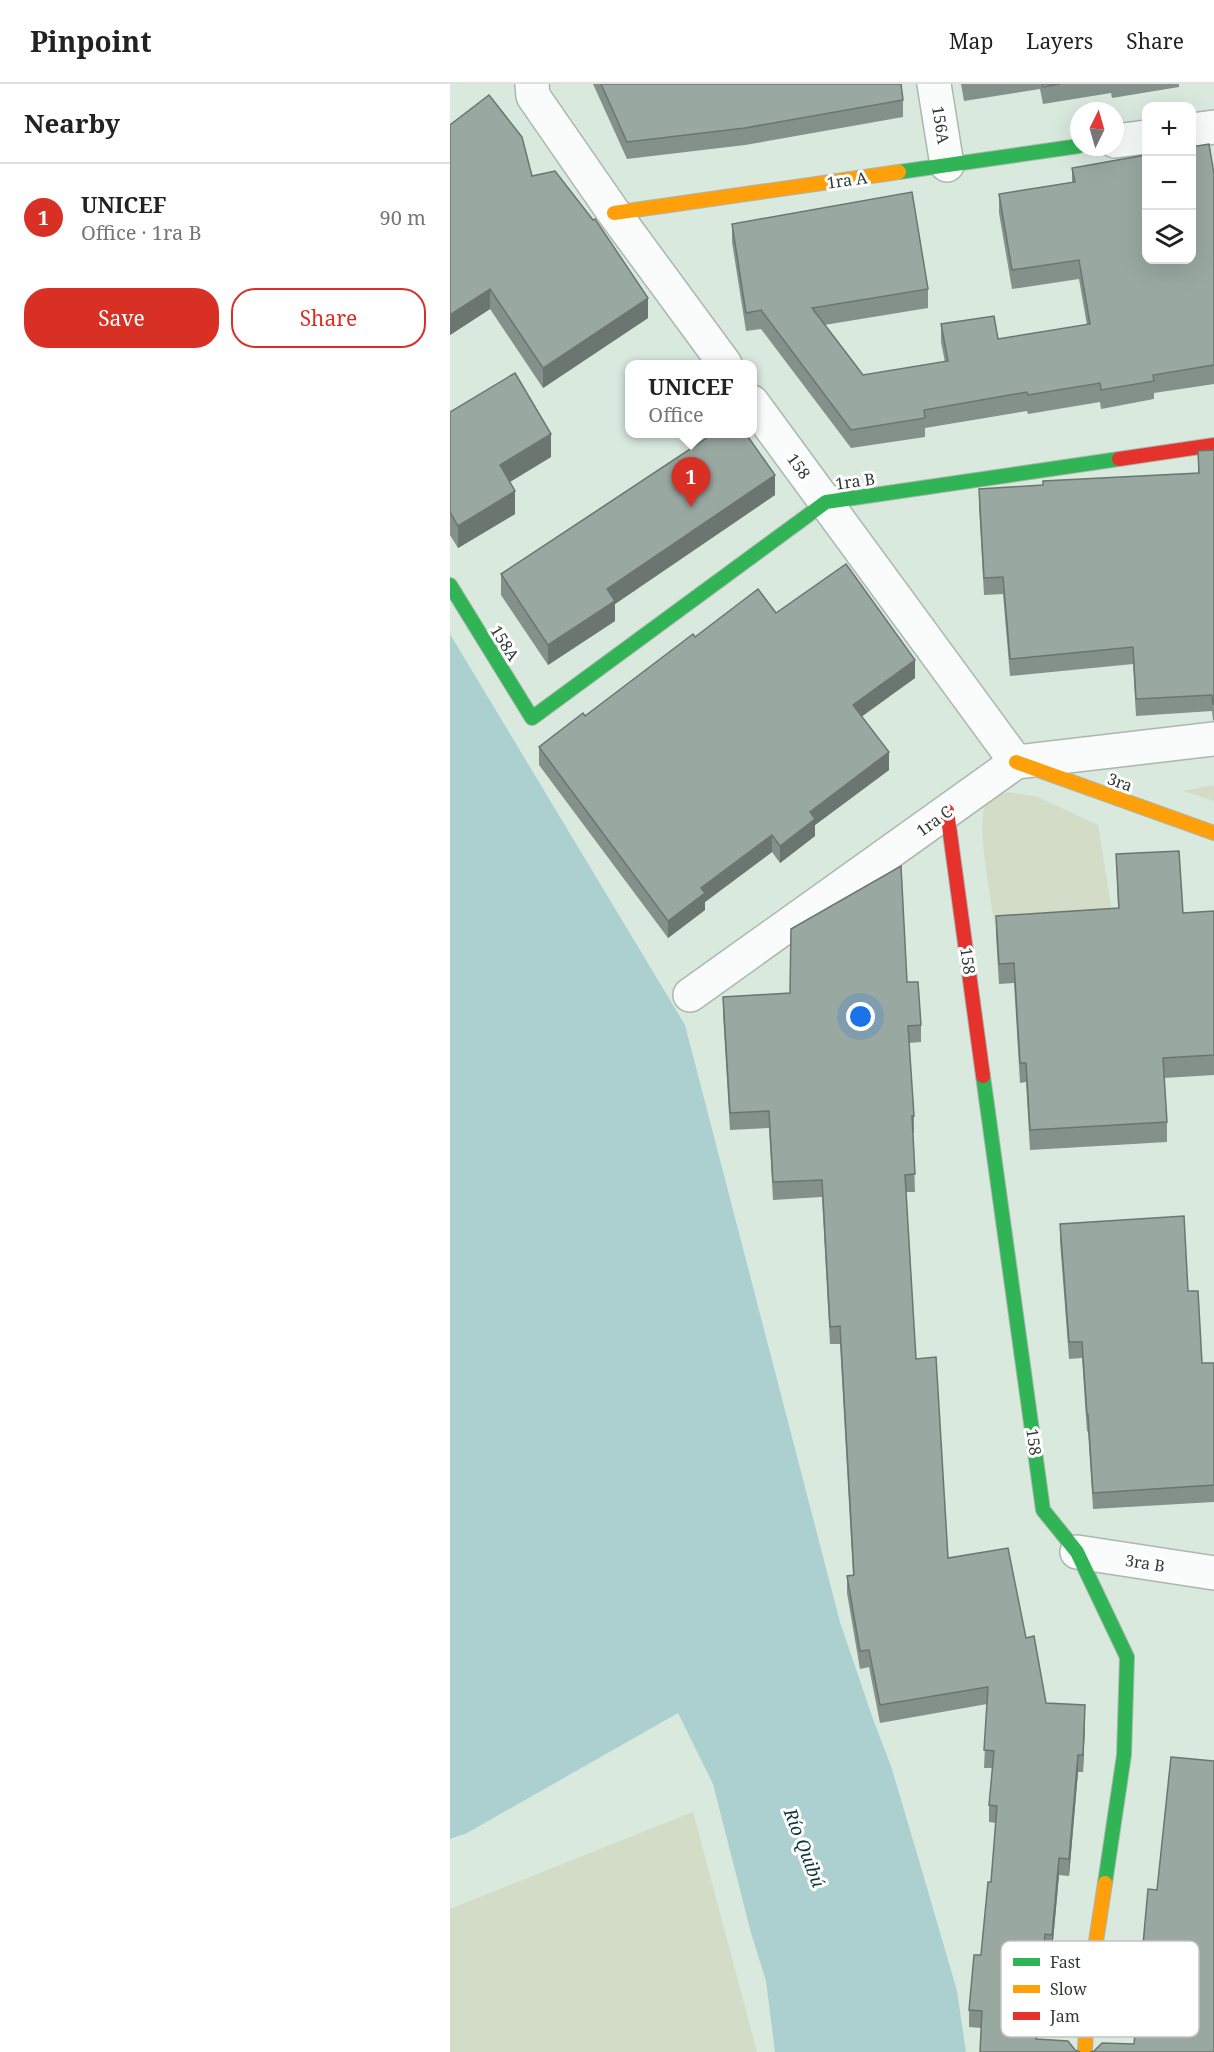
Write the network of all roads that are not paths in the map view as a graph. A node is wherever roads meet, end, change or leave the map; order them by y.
1 (532, 84) edge
2 (934, 84) edge
3 (1214, 127) edge
4 (1196, 129) edge
5 (1142, 138) edge
6 (1124, 140) edge
7 (1070, 147) edge
8 (947, 165) junction
9 (614, 213) junction
10 (722, 360) edge
11 (757, 407) edge
12 (1214, 445) edge
13 (826, 502) junction
14 (450, 585) edge
15 (532, 718) joint
16 (1214, 739) edge
17 (1016, 762) junction
18 (947, 811) junction
19 (1214, 833) edge
20 (690, 995) dead end
21 (1077, 1552) junction
22 (1214, 1573) edge
23 (1096, 1941) edge
24 (1086, 2037) edge
25 (1085, 2052) edge

1 - 9 street
2 - 8 street, 156A
3 - 4 street
5 - 6 street
7 - 8 street, 1ra A
8 - 9 street, 1ra A
9 - 10 street
11 - 13 street, 158
12 - 13 street, 1ra B
13 - 15 street, 1ra B
13 - 17 street, 158
14 - 15 street, 158A
16 - 17 street, 1ra C
17 - 18 street, 1ra C
17 - 19 street, 3ra
18 - 20 street, 1ra C
18 - 21 street, 158
21 - 22 street, 3ra B
21 - 23 street, 158
24 - 25 street, 158

